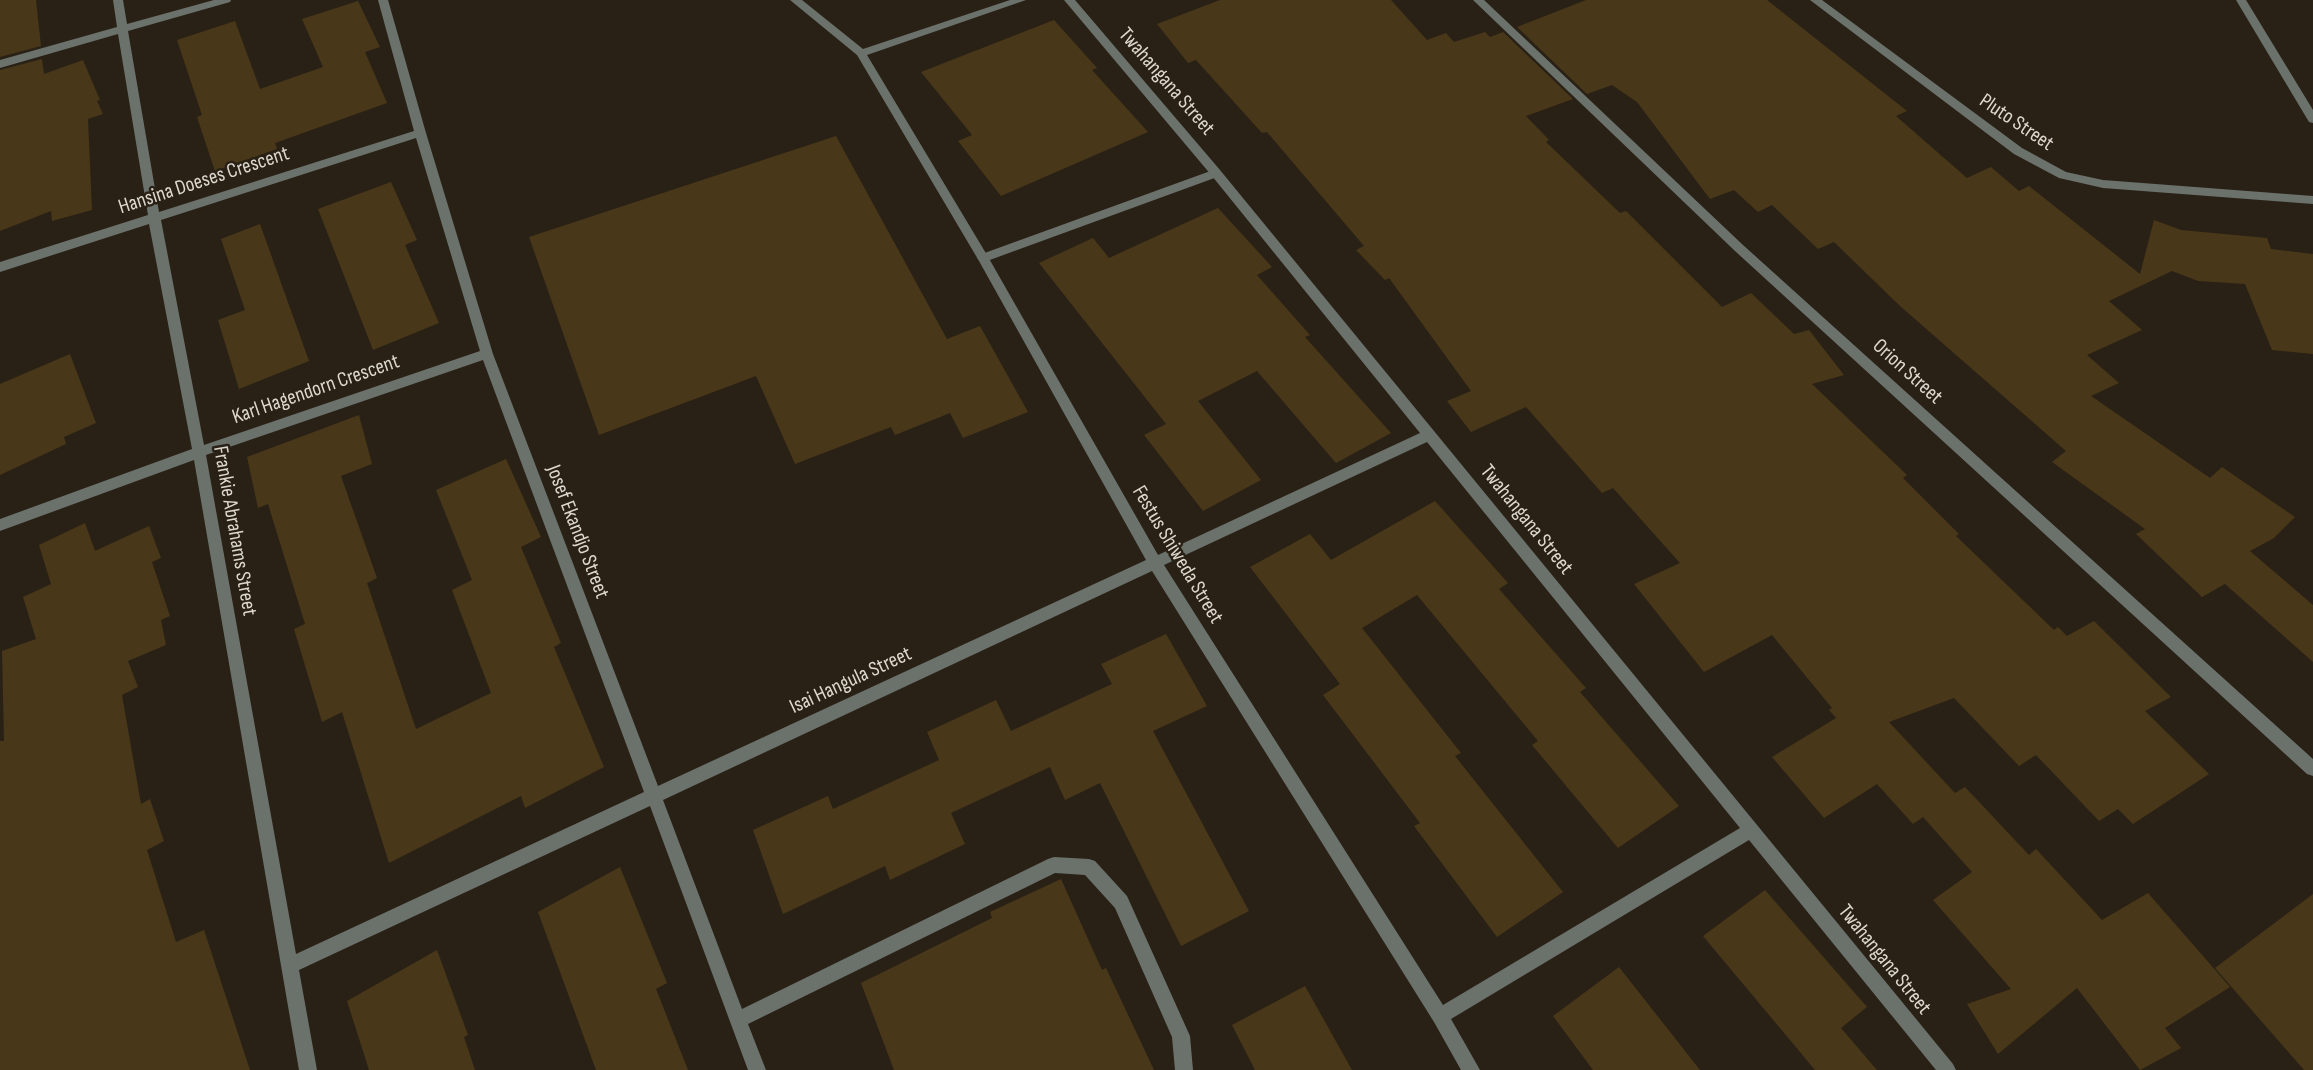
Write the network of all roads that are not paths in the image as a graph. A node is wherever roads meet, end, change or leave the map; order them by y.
1 (118, 0) edge
2 (226, 0) edge
3 (383, 0) edge
4 (795, 0) edge
5 (1021, 0) edge
6 (1069, 0) edge
7 (1478, 0) edge
8 (1815, 0) edge
9 (2241, 0) edge
10 (122, 29) junction
11 (861, 53) junction
12 (0, 64) edge
13 (2313, 119) edge
14 (420, 133) junction
15 (1216, 173) junction
16 (2313, 200) edge
17 (154, 218) junction
18 (983, 258) junction
19 (0, 267) edge
20 (487, 354) junction
21 (1429, 435) junction
22 (199, 452) junction
23 (0, 525) edge
24 (1155, 563) junction
25 (2313, 769) edge
26 (655, 795) junction
27 (1751, 830) junction
28 (291, 965) junction
29 (1440, 1016) junction
30 (738, 1020) junction
31 (308, 1070) edge
32 (757, 1070) edge
33 (1184, 1070) edge
34 (1471, 1070) edge
35 (1947, 1070) edge

1 - 10 street, Frankie Abrahams Street
2 - 10 street
3 - 14 street, Josef Ekandjo Street
4 - 11 street
5 - 11 street
6 - 15 street, Twahangana Street
7 - 25 street, Orion Street
8 - 16 street, Pluto Street
9 - 13 street
10 - 12 street
10 - 17 street, Frankie Abrahams Street
11 - 18 street, Festus Shiweda Street
14 - 17 street, Hansina Doeses Crescent
14 - 20 street, Josef Ekandjo Street
15 - 18 street
15 - 21 street, Twahangana Street
17 - 19 street, Hansina Doeses Crescent
17 - 22 street, Frankie Abrahams Street
18 - 24 street, Festus Shiweda Street
20 - 22 street, Karl Hagendorn Crescent
20 - 26 street, Josef Ekandjo Street
21 - 24 street, Isai Hangula Street
21 - 27 street, Twahangana Street
22 - 23 street, Karl Hagendorn Crescent
22 - 28 street, Frankie Abrahams Street
24 - 26 street, Isai Hangula Street
24 - 29 street, Festus Shiweda Street
26 - 28 street, Isai Hangula Street
26 - 30 street, Josef Ekandjo Street
27 - 29 street
27 - 35 street, Twahangana Street
28 - 31 street, Frankie Abrahams Street
29 - 34 street, Festus Shiweda Street
30 - 32 street, Josef Ekandjo Street
30 - 33 street

